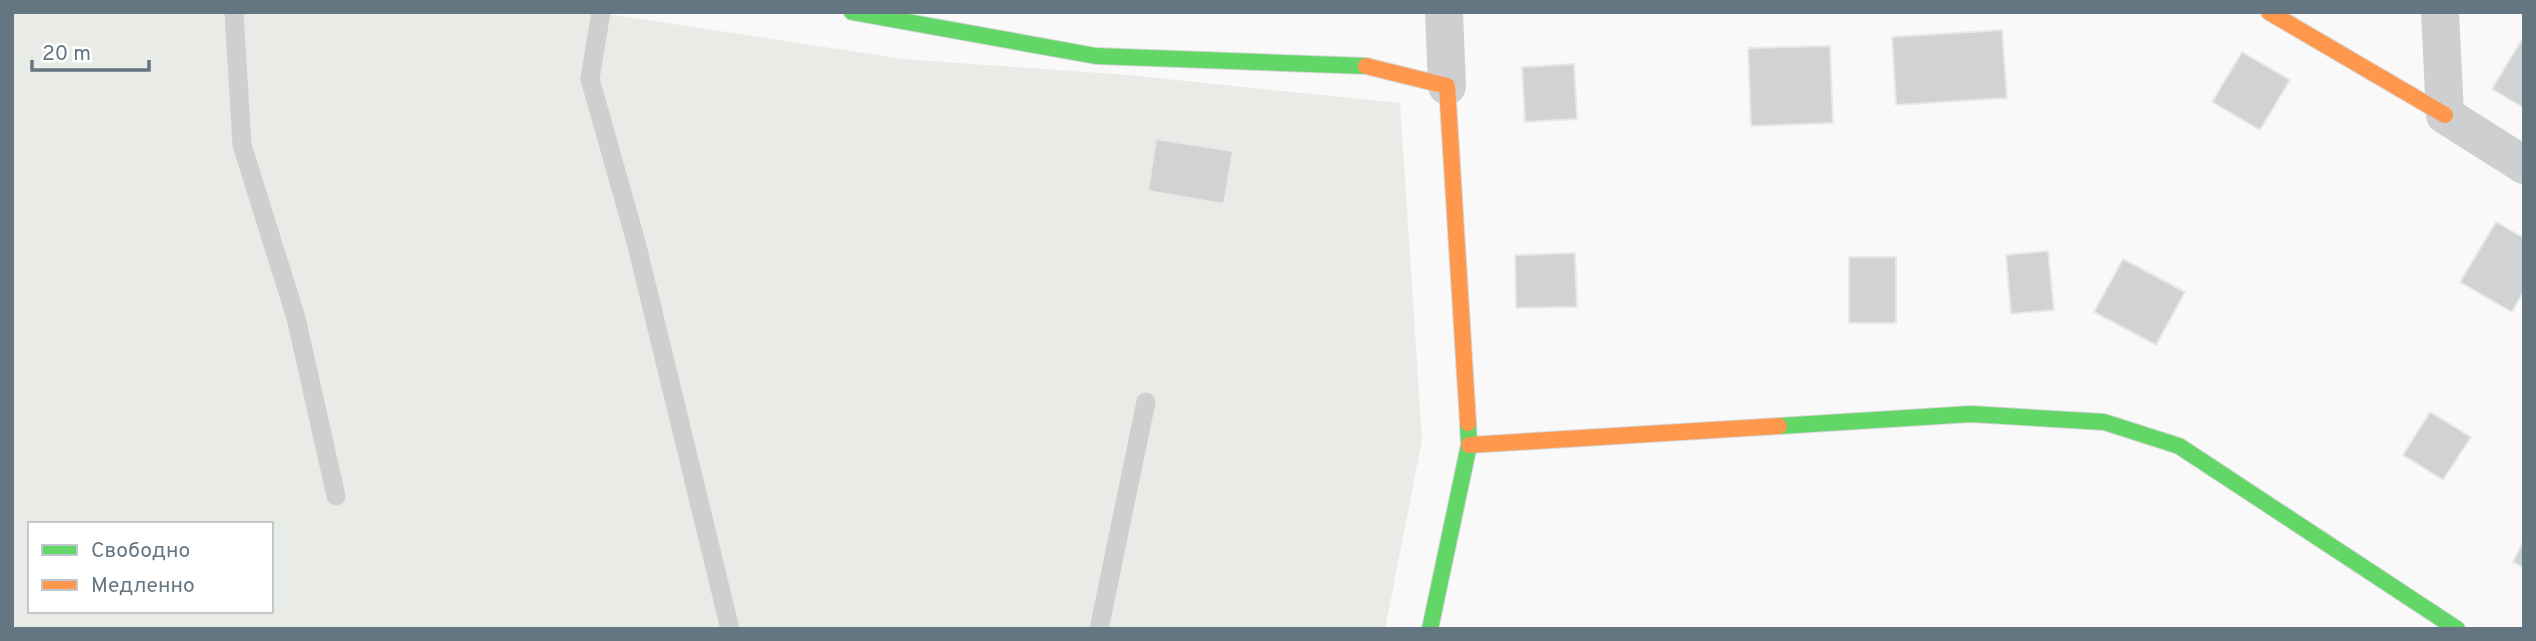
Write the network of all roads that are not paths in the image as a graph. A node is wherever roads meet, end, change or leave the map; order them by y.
1 (234, 12) edge
2 (601, 12) edge
3 (852, 12) edge
4 (1444, 12) edge
5 (2269, 12) edge
6 (2440, 12) edge
7 (1447, 86) junction
8 (2445, 114) junction
9 (2524, 165) edge
10 (1146, 402) dead end
11 (1469, 445) junction
12 (336, 496) dead end
13 (730, 629) edge
14 (1099, 629) edge
15 (1430, 629) edge
16 (2457, 629) edge

1 - 12 lane
2 - 13 lane
3 - 7 street
4 - 7 street
5 - 8 street
6 - 8 street
7 - 11 street
8 - 9 street
10 - 14 lane
11 - 15 street
11 - 16 street

